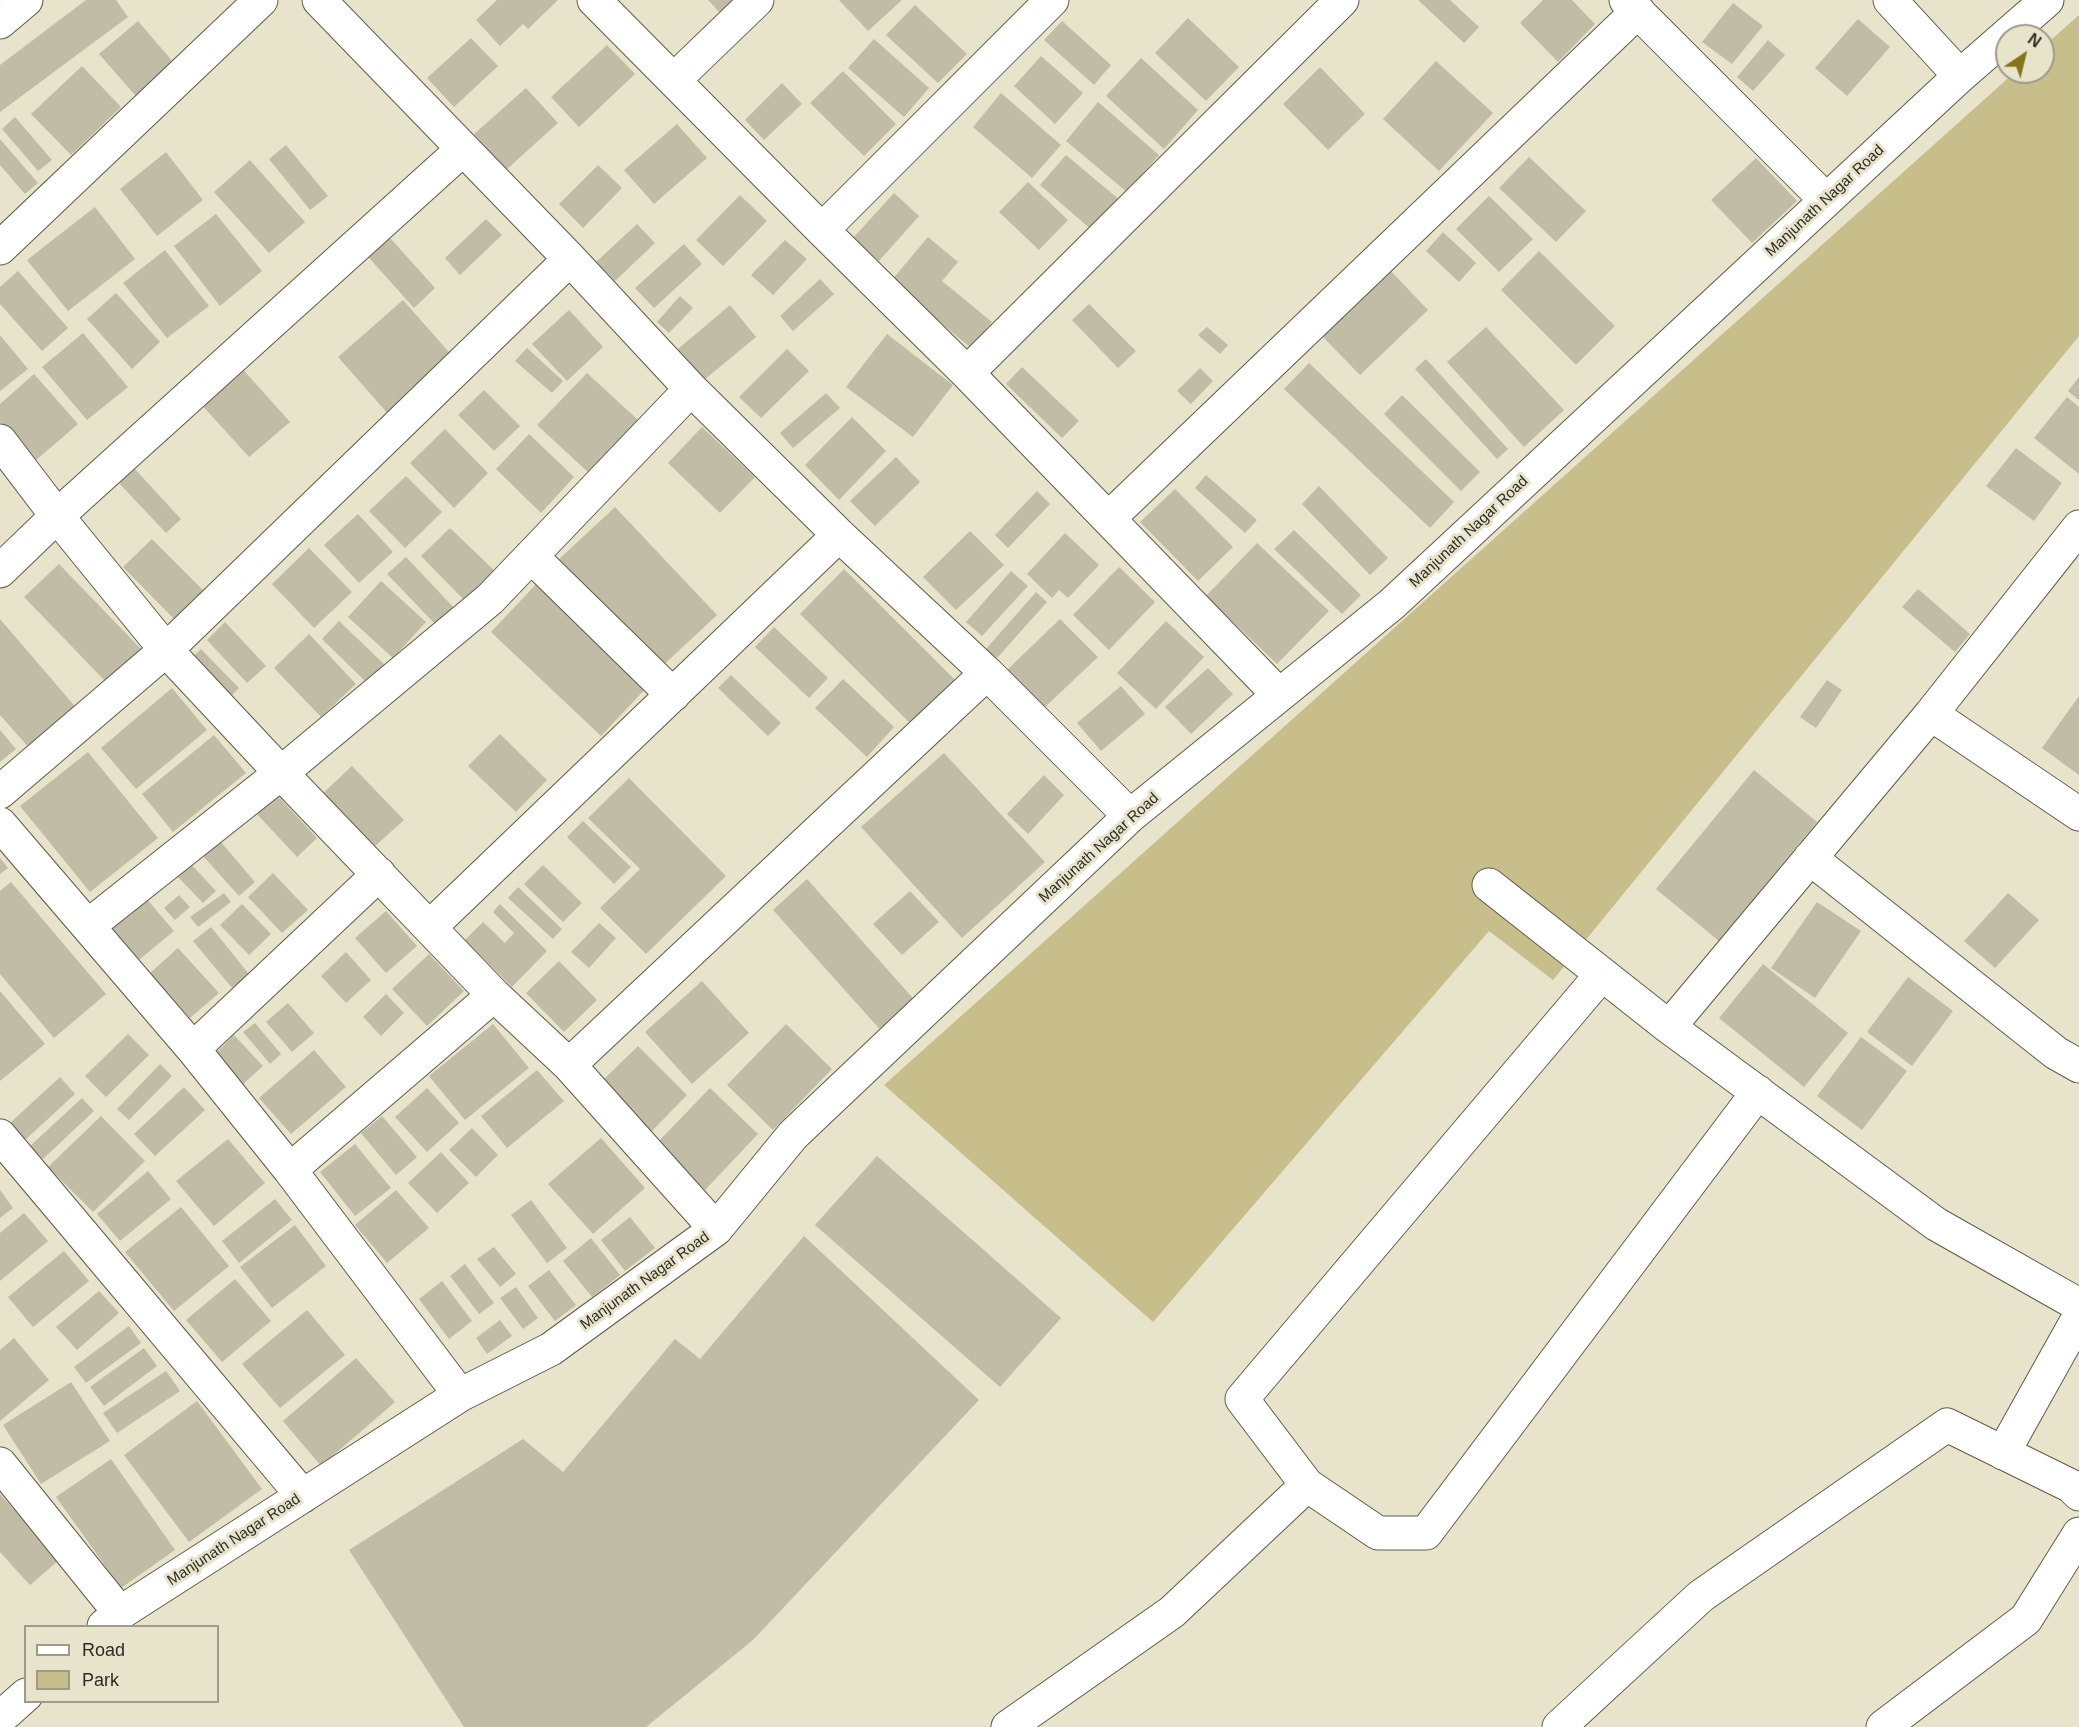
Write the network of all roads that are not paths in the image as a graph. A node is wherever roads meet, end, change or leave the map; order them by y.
1 (26, 0) edge
2 (261, 0) edge
3 (319, 0) edge
4 (594, 0) edge
5 (757, 0) edge
6 (1052, 0) edge
7 (1342, 0) edge
8 (1890, 0) edge
9 (2047, 0) edge
10 (1632, 6) edge
11 (0, 22) edge
12 (1960, 75) junction
13 (674, 80) junction
14 (462, 150) junction
15 (1826, 200) junction
16 (822, 230) junction
17 (0, 248) edge
18 (570, 259) junction
19 (967, 373) junction
20 (691, 389) junction
21 (0, 441) edge
22 (57, 516) junction
23 (1109, 518) junction
24 (839, 536) junction
25 (2074, 541) edge
26 (531, 556) junction
27 (0, 571) edge
28 (166, 650) junction
29 (987, 673) junction
30 (673, 695) junction
31 (1279, 695) junction
32 (1931, 714) junction
33 (281, 773) junction
34 (0, 792) edge
35 (2079, 814) edge
36 (1130, 816) junction
37 (0, 824) edge
38 (1810, 858) junction
39 (379, 874) junction
40 (1489, 885) dead end
41 (88, 926) junction
42 (430, 927) junction
43 (1602, 974) junction
44 (494, 994) junction
45 (1669, 1027) junction
46 (193, 1049) junction
47 (569, 1065) junction
48 (2079, 1066) edge
49 (1758, 1092) junction
50 (0, 1136) edge
51 (290, 1170) junction
52 (716, 1229) junction
53 (2079, 1305) edge
54 (2079, 1317) edge
55 (460, 1395) junction
56 (2003, 1453) junction
57 (0, 1464) edge
58 (1307, 1485) junction
59 (2079, 1494) edge
60 (303, 1496) junction
61 (2079, 1534) edge
62 (112, 1620) edge
63 (24, 1697) edge
64 (0, 1718) edge
65 (1008, 1727) edge
66 (1559, 1727) edge
67 (1883, 1727) edge

1 - 11 street
2 - 17 street
3 - 14 street
4 - 13 street
5 - 13 street
6 - 16 street
7 - 19 street
8 - 12 street
9 - 12 street, Manjunath Nagar Road
10 - 15 street
10 - 23 street
12 - 15 street, Manjunath Nagar Road
13 - 16 street
14 - 18 street
14 - 22 street
15 - 31 street, Manjunath Nagar Road
16 - 19 street
18 - 20 street
18 - 28 street
19 - 23 street
20 - 24 street
20 - 26 street
21 - 22 street
22 - 27 street
22 - 28 street
23 - 31 street
24 - 29 street
24 - 30 street
25 - 32 street
26 - 30 street
26 - 33 street
28 - 33 street
28 - 34 street
29 - 36 street
29 - 47 street
30 - 42 street
31 - 36 street, Manjunath Nagar Road
32 - 35 street
32 - 38 street
33 - 39 street
33 - 41 street
36 - 52 street, Manjunath Nagar Road
37 - 41 street
38 - 45 street
38 - 48 street
39 - 42 street
39 - 46 street
40 - 43 street
41 - 46 street
42 - 44 street
43 - 45 street
43 - 58 street
44 - 47 street
44 - 51 street
45 - 49 street
46 - 51 street
47 - 52 street
49 - 53 street
49 - 58 street
50 - 60 street
51 - 55 street
52 - 55 street, Manjunath Nagar Road
54 - 56 street
55 - 60 street, Manjunath Nagar Road
56 - 59 street
56 - 66 street
57 - 62 street
58 - 65 street
60 - 62 street, Manjunath Nagar Road
61 - 67 street
63 - 64 street

